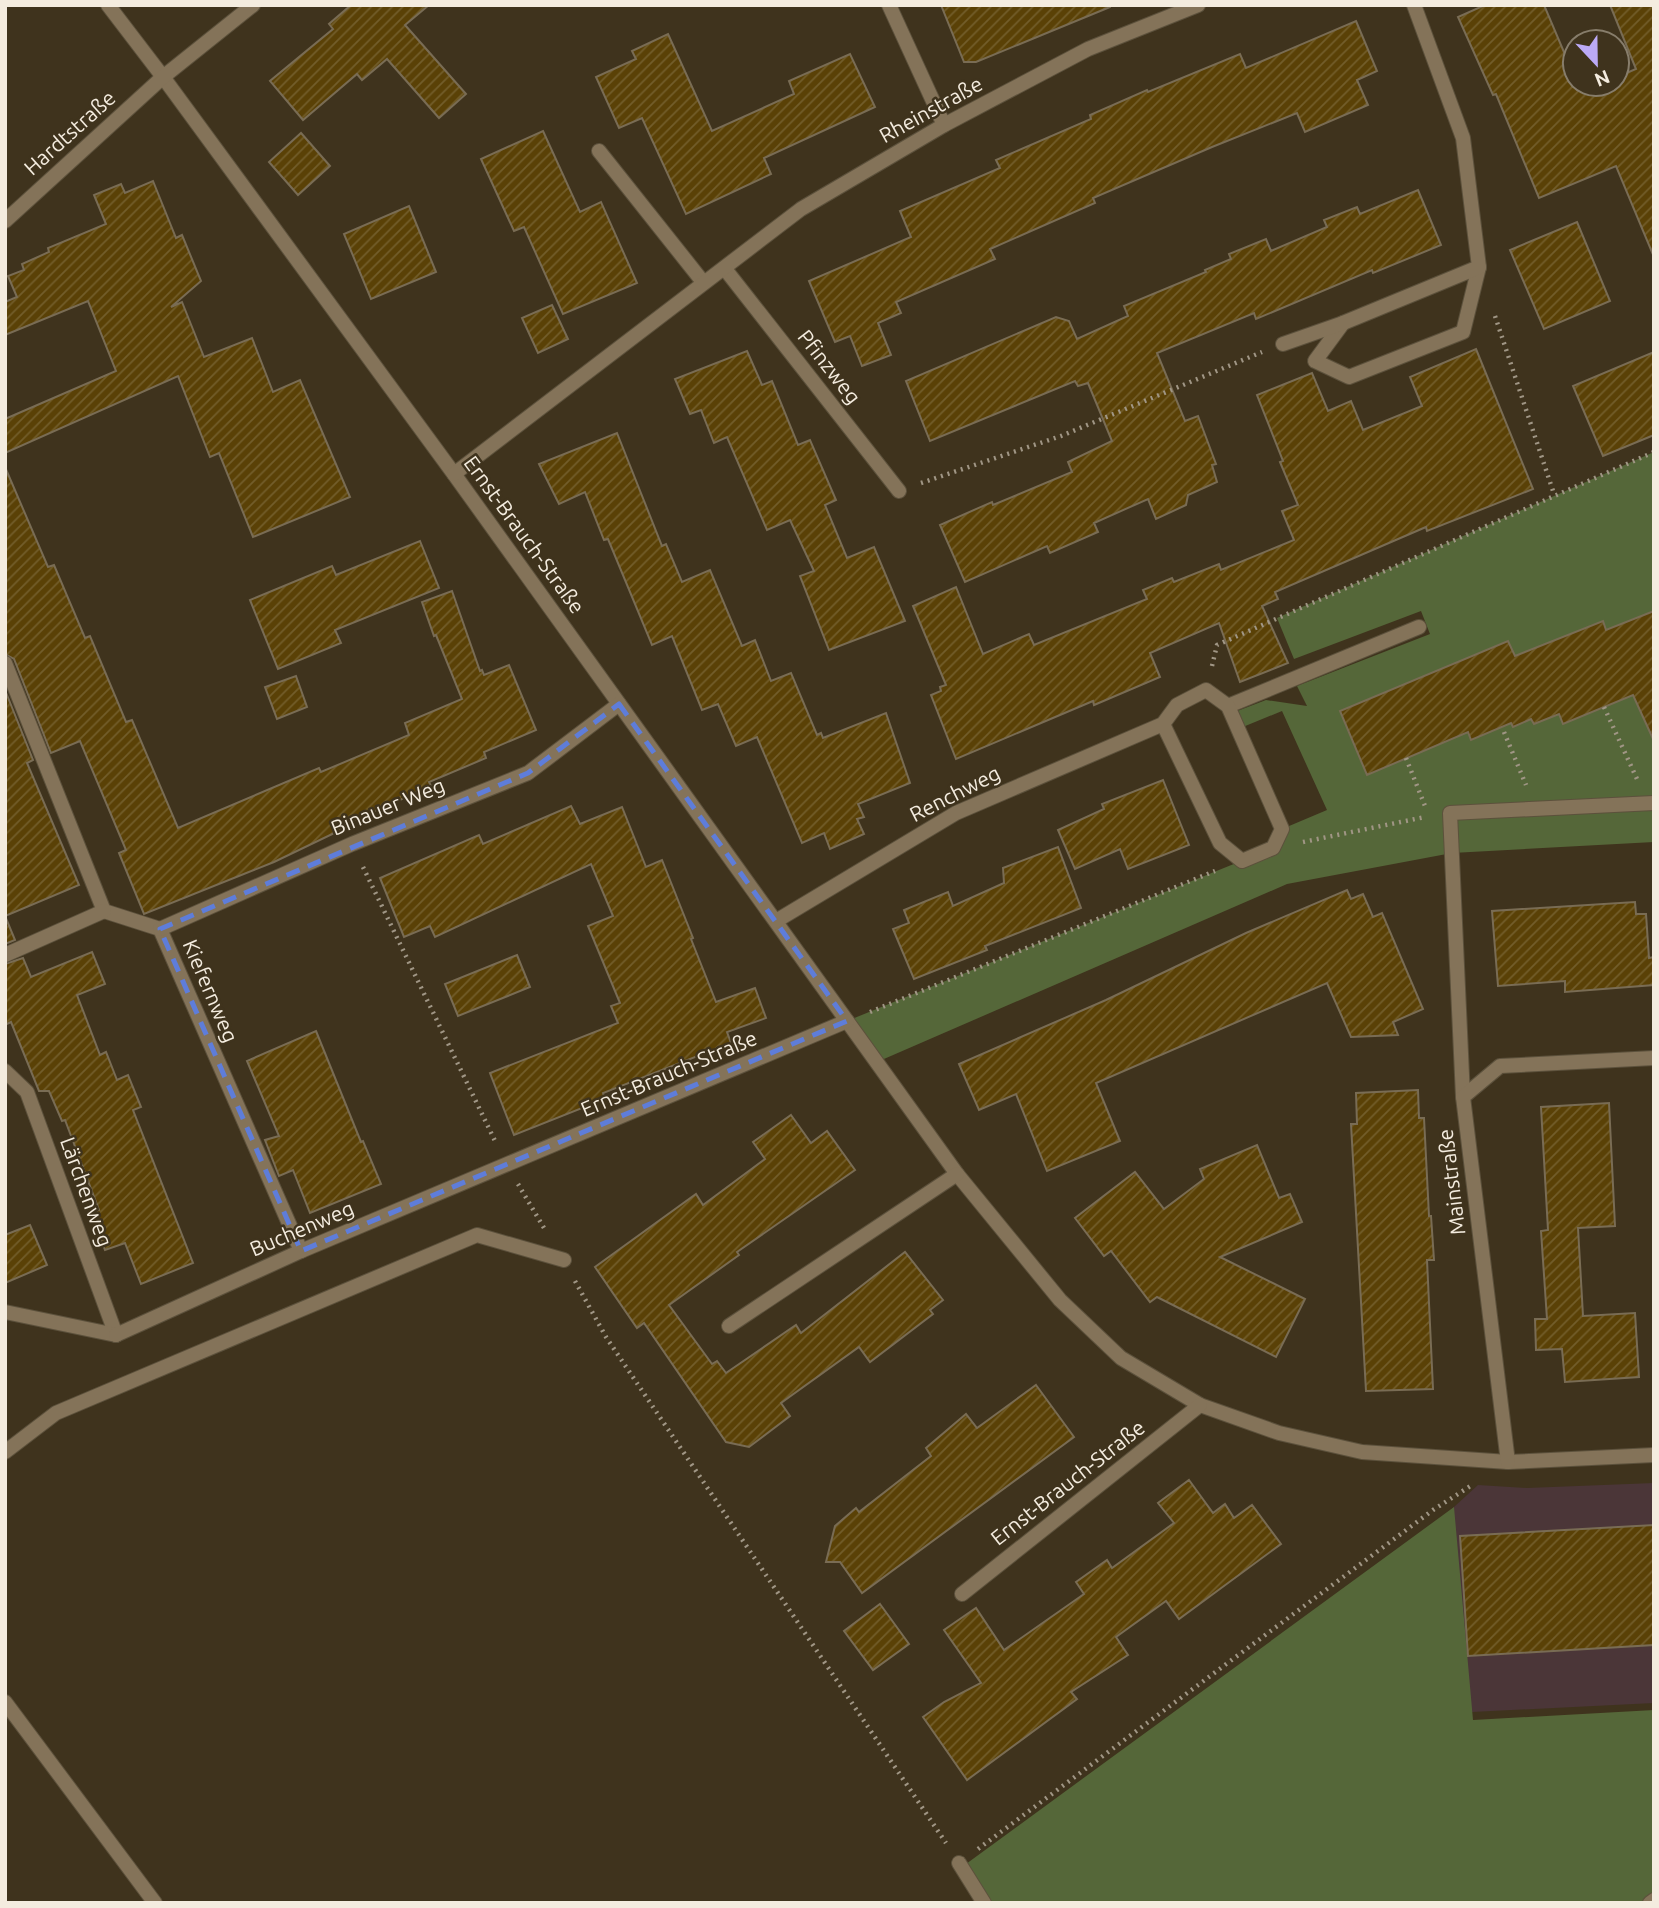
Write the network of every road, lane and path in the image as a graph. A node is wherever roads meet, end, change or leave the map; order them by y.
1 (108, 5) edge
2 (253, 5) edge
3 (889, 5) edge
4 (1198, 5) edge
5 (1414, 5) edge
6 (163, 77) junction
7 (944, 125) junction
8 (599, 151) dead end
9 (5, 221) edge
10 (1479, 267) junction
11 (725, 269) junction
12 (703, 282) junction
13 (1343, 323) junction
14 (1283, 344) joint
15 (1654, 452) edge
16 (454, 474) junction
17 (900, 491) joint
18 (1554, 494) junction
19 (1419, 627) dead end
20 (5, 663) edge
21 (1206, 690) junction
22 (619, 704) junction
23 (1228, 706) junction
24 (1604, 707) dead end
25 (1163, 724) junction
26 (1504, 732) dead end
27 (1406, 758) dead end
28 (1652, 801) edge
29 (1536, 809) junction
30 (352, 844) junction
31 (1273, 848) junction
32 (1222, 869) dead end
33 (104, 911) junction
34 (776, 921) junction
35 (160, 929) junction
36 (5, 955) edge
37 (847, 1021) junction
38 (1654, 1058) edge
39 (5, 1071) edge
40 (1463, 1097) junction
41 (507, 1166) junction
42 (957, 1174) junction
43 (300, 1251) junction
44 (564, 1260) junction
45 (5, 1312) edge
46 (729, 1326) dead end
47 (116, 1335) junction
48 (1200, 1405) junction
49 (5, 1452) edge
50 (1654, 1455) edge
51 (1508, 1462) junction
52 (962, 1594) dead end
53 (5, 1702) edge
54 (959, 1863) junction
55 (155, 1903) edge
56 (984, 1903) edge

1 - 6 street, Ernst-Brauch-Straße
2 - 6 street, Hardtstraße
3 - 7 street
4 - 7 street, Rheinstraße
5 - 10 street
6 - 9 street, Hardtstraße
6 - 16 street, Ernst-Brauch-Straße
7 - 11 street, Rheinstraße
8 - 12 street
10 - 13 street
10 - 13 street
10 - 18 path
11 - 12 street, Rheinstraße
11 - 17 street, Pfinzweg
12 - 16 street, Rheinstraße
13 - 14 street
14 - 17 path
15 - 18 path
16 - 22 street, Ernst-Brauch-Straße
18 - 21 path
19 - 23 street
20 - 33 street
21 - 23 street
21 - 25 street, Renchweg
22 - 30 street, Binauer Weg
22 - 34 street, Ernst-Brauch-Straße
23 - 31 street
24 - 28 path
25 - 31 street
25 - 34 street, Renchweg
26 - 29 path
27 - 31 path
28 - 29 street
29 - 40 street
30 - 35 street, Binauer Weg
30 - 41 path
32 - 37 path
33 - 35 street, Kiefernweg
33 - 36 street
34 - 37 street, Ernst-Brauch-Straße
35 - 43 street, Kiefernweg
37 - 41 street, Ernst-Brauch-Straße
37 - 42 street, Ernst-Brauch-Straße
38 - 40 street, Mainstraße
39 - 47 street, Lärchenweg
40 - 51 street, Mainstraße
41 - 43 street, Buchenweg
41 - 44 path
42 - 46 street
42 - 48 street, Ernst-Brauch-Straße
43 - 47 street, Buchenweg
44 - 49 street
44 - 54 path
45 - 47 street
48 - 51 street, Ernst-Brauch-Straße
48 - 52 street, Ernst-Brauch-Straße
50 - 51 street, Ernst-Brauch-Straße
51 - 54 path
53 - 55 street
54 - 56 street

